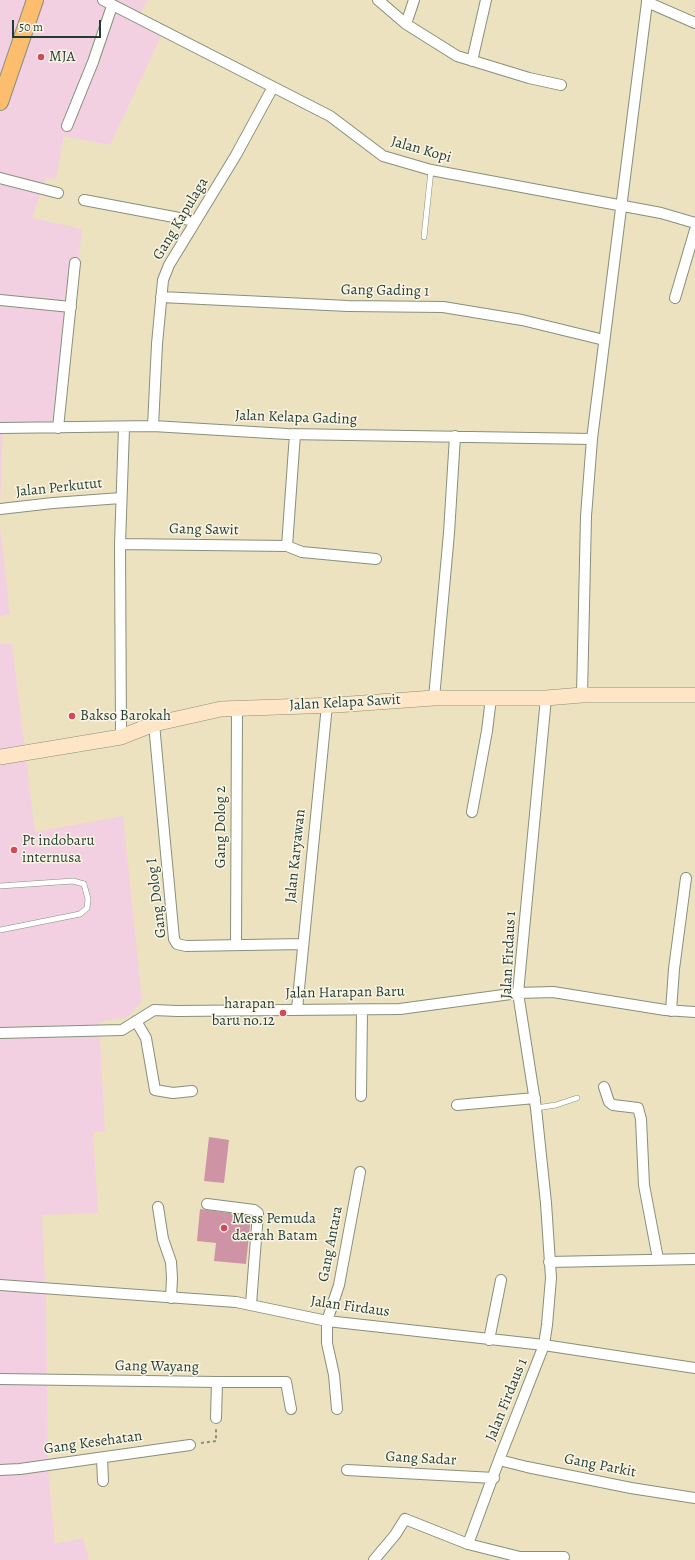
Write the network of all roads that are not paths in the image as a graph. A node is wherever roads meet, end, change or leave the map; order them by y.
1 (35, 0) edge
2 (103, 0) edge
3 (378, 0) edge
4 (414, 0) edge
5 (486, 0) edge
6 (647, 1) edge
7 (112, 6) junction
8 (695, 23) edge
9 (406, 24) junction
10 (472, 61) junction
11 (561, 85) dead end
12 (273, 87) junction
13 (0, 102) edge
14 (67, 126) dead end
15 (431, 170) junction
16 (0, 178) edge
17 (58, 193) dead end
18 (84, 200) dead end
19 (622, 207) junction
20 (194, 221) junction
21 (695, 223) edge
22 (695, 230) edge
23 (424, 237) dead end
24 (75, 263) dead end
25 (161, 297) junction
26 (675, 298) dead end
27 (0, 300) edge
28 (71, 307) junction
29 (604, 340) junction
30 (153, 426) junction
31 (0, 428) edge
32 (58, 428) junction
33 (124, 428) junction
34 (295, 434) junction
35 (455, 436) junction
36 (592, 438) junction
37 (122, 498) junction
38 (0, 509) edge
39 (120, 544) junction
40 (287, 546) junction
41 (376, 559) dead end
42 (582, 695) junction
43 (695, 695) edge
44 (434, 698) junction
45 (491, 698) junction
46 (546, 698) junction
47 (327, 705) junction
48 (237, 708) junction
49 (154, 724) junction
50 (121, 737) junction
51 (0, 756) edge
52 (472, 812) dead end
53 (686, 878) dead end
54 (0, 886) edge
55 (0, 930) edge
56 (303, 944) junction
57 (236, 945) junction
58 (518, 993) junction
59 (297, 1009) junction
60 (362, 1010) junction
61 (672, 1011) junction
62 (695, 1012) edge
63 (136, 1021) junction
64 (0, 1033) edge
65 (604, 1087) dead end
66 (192, 1091) dead end
67 (361, 1096) dead end
68 (577, 1098) dead end
69 (535, 1103) junction
70 (458, 1105) dead end
71 (360, 1172) dead end
72 (207, 1204) dead end
73 (158, 1207) dead end
74 (658, 1259) junction
75 (695, 1259) edge
76 (549, 1262) junction
77 (501, 1280) dead end
78 (0, 1285) edge
79 (171, 1298) junction
80 (252, 1304) junction
81 (328, 1321) junction
82 (489, 1340) junction
83 (544, 1345) junction
84 (695, 1368) edge
85 (0, 1379) edge
86 (217, 1382) junction
87 (291, 1409) dead end
88 (337, 1409) dead end
89 (216, 1418) road end
90 (190, 1445) road end
91 (102, 1458) junction
92 (499, 1460) junction
93 (0, 1470) edge
94 (347, 1470) dead end
95 (494, 1478) junction
96 (103, 1481) dead end
97 (695, 1498) edge
98 (468, 1544) junction
99 (374, 1560) edge
100 (563, 1560) edge

1 - 13 main road
2 - 7 street, Jalan Kopi
3 - 9 street
4 - 9 street
5 - 10 street
6 - 8 street
6 - 19 street
7 - 12 street, Jalan Kopi
7 - 14 street
9 - 10 street
10 - 11 street
12 - 15 street, Jalan Kopi
12 - 20 street, Gang Kapulaga
15 - 19 street, Jalan Kopi
15 - 23 lane
16 - 17 street
18 - 20 street
19 - 21 street, Jalan Kopi
19 - 29 street
20 - 25 street, Gang Kapulaga
22 - 26 street
24 - 28 street
25 - 29 street, Gang Gading 1
25 - 30 street, Gang Kapulaga
27 - 28 street
28 - 32 street
29 - 36 street
30 - 33 street, Jalan Kelapa Gading
30 - 34 street, Jalan Kelapa Gading
31 - 32 street, Jalan Kelapa Gading
32 - 33 street, Jalan Kelapa Gading
33 - 37 street
34 - 35 street, Jalan Kelapa Gading
34 - 40 street
35 - 36 street, Jalan Kelapa Gading
35 - 44 street
36 - 42 street
37 - 38 street, Jalan Perkutut
37 - 39 street
39 - 40 street, Gang Sawit
39 - 50 street
40 - 41 street, Gang Sawit
42 - 43 main road, Jalan Kelapa Sawit
42 - 46 main road, Jalan Kelapa Sawit
44 - 45 main road, Jalan Kelapa Sawit
44 - 47 main road, Jalan Kelapa Sawit
45 - 46 main road, Jalan Kelapa Sawit
45 - 52 street
46 - 58 street, Jalan Firdaus 1
47 - 48 main road, Jalan Kelapa Sawit
47 - 56 street, Jalan Karyawan
48 - 49 main road, Jalan Kelapa Sawit
48 - 57 street, Gang Dolog 2
49 - 50 main road, Jalan Kelapa Sawit
49 - 57 street, Gang Dolog I
50 - 51 main road, Jalan Kelapa Sawit
53 - 61 street
54 - 55 lane
56 - 57 street, Gang Dolog I
56 - 59 street, Jalan Karyawan
58 - 60 street, Jalan Harapan Baru
58 - 61 street, Jalan Harapan Baru
58 - 69 street, Jalan Firdaus 1
59 - 60 street, Jalan Harapan Baru
59 - 63 street, Jalan Harapan Baru
60 - 67 street
61 - 62 street, Jalan Harapan Baru
63 - 64 street, Jalan Harapan Baru
63 - 66 street
65 - 74 street
68 - 69 lane
69 - 70 street
69 - 76 street, Jalan Firdaus 1
71 - 81 street, Gang Antara
72 - 80 street
73 - 79 street
74 - 75 street
74 - 76 street
76 - 83 street, Jalan Firdaus 1
77 - 82 street
78 - 79 street, Jalan Firdaus
79 - 80 street, Jalan Firdaus
80 - 81 street, Jalan Firdaus
81 - 82 street, Jalan Firdaus
81 - 88 street, Gang Antara
82 - 83 street, Jalan Firdaus
83 - 84 street, Jalan Firdaus
83 - 92 street, Jalan Firdaus 1
85 - 86 street, Gang Wayang
86 - 87 street, Gang Wayang
86 - 89 street
90 - 91 street, Gang Kesehatan
91 - 93 street, Gang Kesehatan
91 - 96 street
92 - 95 street, Jalan Firdaus 1
92 - 97 street, Gang Parkit
94 - 95 street, Gang Sadar
95 - 98 street, Jalan Firdaus 1
98 - 99 street
98 - 100 street

